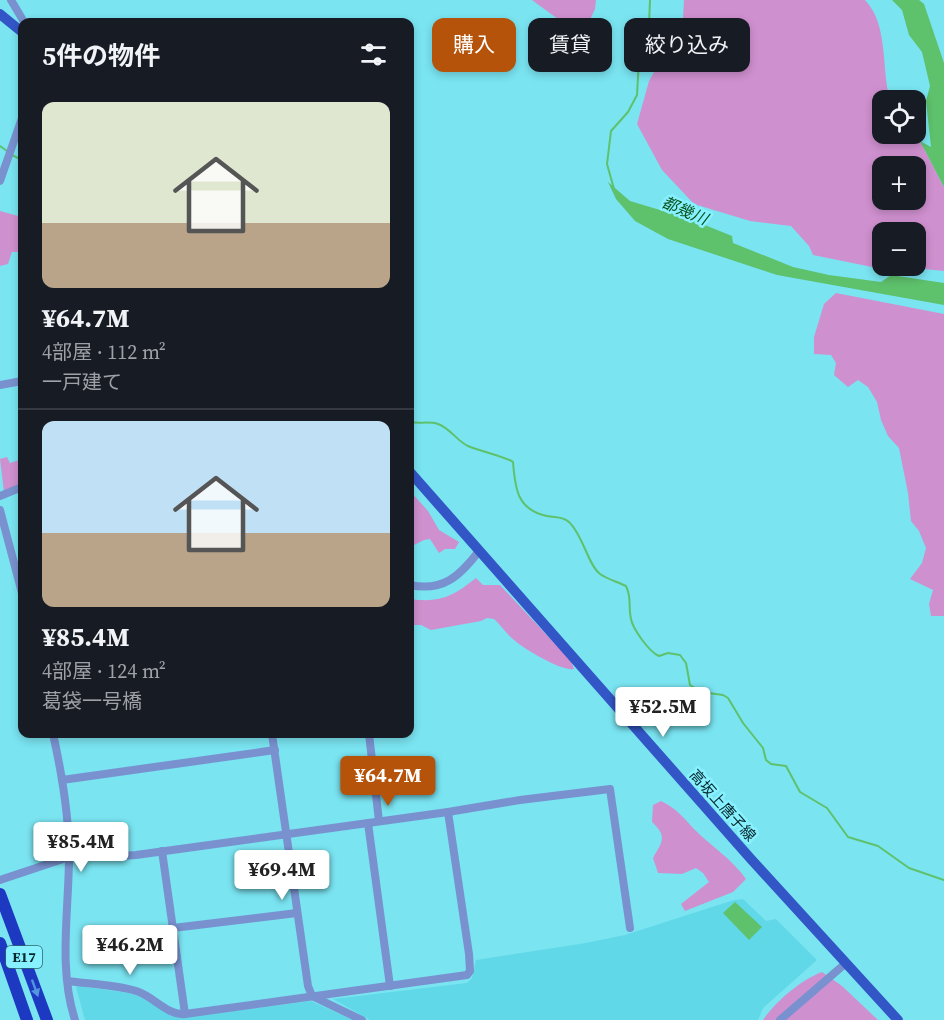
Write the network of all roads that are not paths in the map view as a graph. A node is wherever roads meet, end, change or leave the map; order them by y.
1 (11, 0) edge
2 (0, 14) edge
3 (22, 18) edge
4 (18, 29) edge
5 (18, 129) edge
6 (0, 181) edge
7 (18, 382) edge
8 (0, 385) edge
9 (414, 477) edge
10 (18, 489) edge
11 (0, 496) edge
12 (0, 510) edge
13 (479, 551) junction
14 (18, 578) edge
15 (414, 586) edge
16 (54, 738) edge
17 (273, 738) edge
18 (369, 738) edge
19 (275, 750) junction
20 (62, 780) junction
21 (448, 812) junction
22 (379, 821) junction
23 (368, 823) junction
24 (285, 833) junction
25 (162, 851) junction
26 (69, 857) junction
27 (0, 880) edge
28 (0, 894) edge
29 (297, 913) junction
30 (172, 928) junction
31 (630, 928) dead end
32 (0, 944) edge
33 (846, 963) junction
34 (68, 981) junction
35 (390, 986) junction
36 (312, 996) junction
37 (185, 1014) junction
38 (27, 1020) edge
39 (47, 1020) edge
40 (75, 1020) edge
41 (362, 1020) edge
42 (780, 1020) edge
43 (898, 1020) edge

1 - 3 street
2 - 4 main road
5 - 6 street
7 - 8 street
9 - 13 main road, 高坂上唐子線
10 - 11 street
12 - 14 street
13 - 15 street
13 - 33 main road, 高坂上唐子線
16 - 20 street
17 - 19 street
18 - 22 street
19 - 20 street
19 - 24 street
20 - 26 street
21 - 22 street
21 - 31 street
21 - 35 street
22 - 23 street
23 - 24 street
23 - 35 street
24 - 25 street
24 - 29 street
25 - 26 street
25 - 30 street
26 - 27 street
26 - 34 street
28 -> 39 highway, E17
29 - 30 street
29 - 36 street
30 - 37 street
32 - 38 highway, E17
33 - 42 street
33 - 43 main road, 高坂上唐子線
34 - 37 street
34 - 40 street
35 - 36 street
36 - 37 street
36 - 41 street

